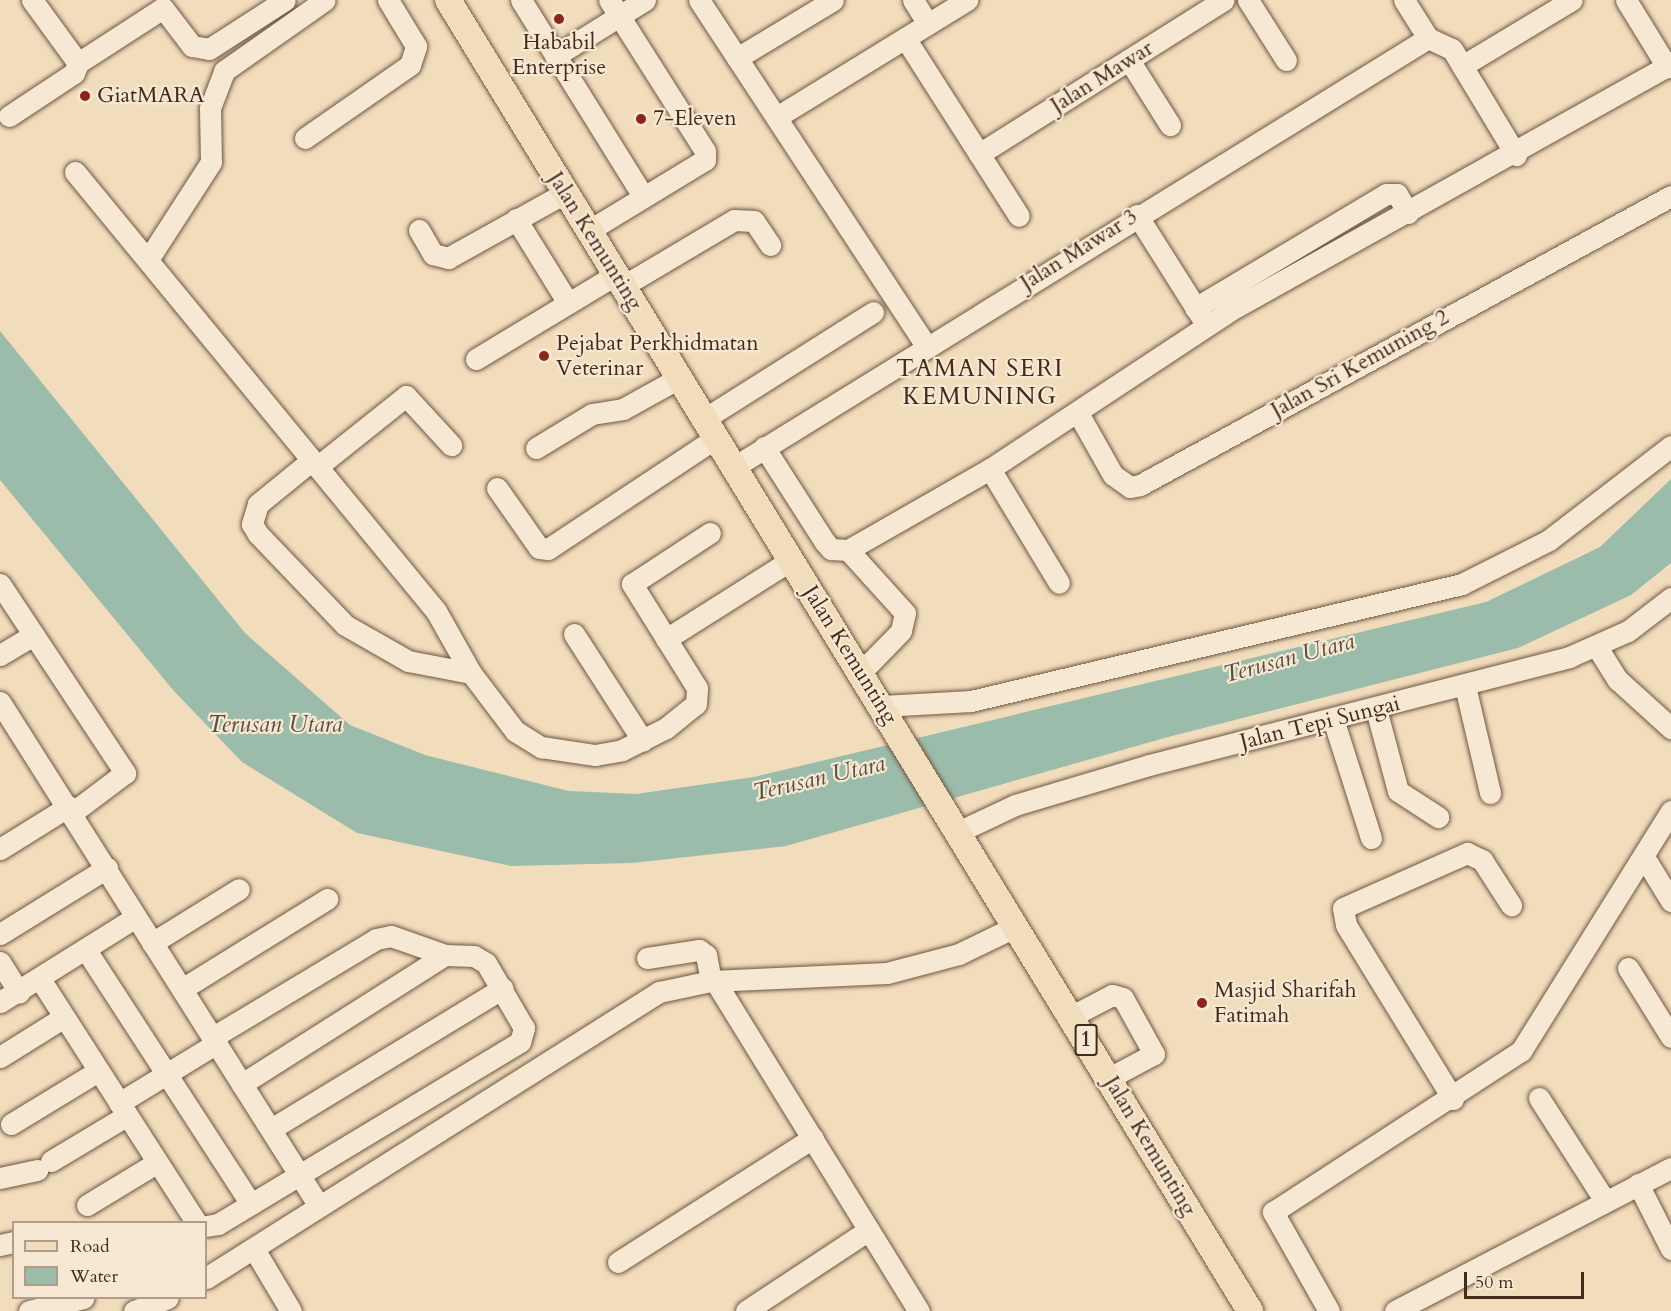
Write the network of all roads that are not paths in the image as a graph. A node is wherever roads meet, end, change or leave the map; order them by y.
1 (32, 0) edge
2 (285, 0) edge
3 (325, 0) edge
4 (388, 0) edge
5 (448, 0) edge
6 (521, 0) edge
7 (645, 0) edge
8 (699, 0) edge
9 (833, 0) edge
10 (913, 0) edge
11 (967, 0) edge
12 (1224, 0) edge
13 (1248, 0) edge
14 (1404, 0) edge
15 (1572, 0) edge
16 (1626, 0) edge
17 (614, 8) edge
18 (928, 24) junction
19 (905, 38) junction
20 (1428, 38) junction
21 (555, 56) junction
22 (737, 58) junction
23 (1129, 60) junction
24 (1286, 60) dead end
25 (78, 63) junction
26 (1462, 66) junction
27 (1669, 66) edge
28 (9, 116) dead end
29 (780, 116) junction
30 (1170, 125) dead end
31 (304, 138) dead end
32 (979, 154) junction
33 (1515, 155) junction
34 (75, 172) dead end
35 (565, 193) junction
36 (643, 196) junction
37 (1671, 196) edge
38 (1408, 213) junction
39 (1137, 214) junction
40 (1019, 216) dead end
41 (516, 219) junction
42 (419, 230) dead end
43 (588, 231) junction
44 (770, 245) dead end
45 (149, 258) junction
46 (619, 280) junction
47 (568, 303) junction
48 (1195, 308) junction
49 (873, 312) dead end
50 (1207, 326) junction
51 (926, 345) junction
52 (476, 359) dead end
53 (679, 378) junction
54 (1078, 413) junction
55 (710, 428) junction
56 (451, 445) dead end
57 (1671, 446) edge
58 (764, 447) junction
59 (536, 448) dead end
60 (314, 464) junction
61 (734, 467) junction
62 (990, 469) junction
63 (497, 488) dead end
64 (710, 533) dead end
65 (848, 550) junction
66 (791, 560) junction
67 (1059, 583) dead end
68 (0, 584) edge
69 (1671, 598) edge
70 (574, 634) dead end
71 (33, 635) junction
72 (666, 639) junction
73 (1597, 647) junction
74 (0, 655) edge
75 (861, 672) junction
76 (471, 673) junction
77 (1465, 686) junction
78 (0, 702) edge
79 (882, 706) junction
80 (1376, 709) junction
81 (1333, 720) junction
82 (1671, 728) edge
83 (643, 741) junction
84 (1490, 793) dead end
85 (71, 809) junction
86 (1671, 812) edge
87 (1438, 818) dead end
88 (956, 824) junction
89 (1371, 838) dead end
90 (0, 849) edge
91 (1644, 858) junction
92 (107, 868) junction
93 (239, 889) dead end
94 (327, 899) dead end
95 (1671, 901) edge
96 (1511, 905) dead end
97 (136, 917) junction
98 (1017, 926) junction
99 (0, 934) edge
100 (152, 943) junction
101 (86, 950) junction
102 (445, 955) junction
103 (647, 958) dead end
104 (0, 962) edge
105 (1628, 968) dead end
106 (40, 979) junction
107 (713, 981) junction
108 (503, 988) junction
109 (182, 989) junction
110 (19, 992) junction
111 (0, 1002) edge
112 (1071, 1016) junction
113 (64, 1017) junction
114 (1671, 1037) edge
115 (214, 1040) junction
116 (0, 1057) edge
117 (98, 1071) junction
118 (168, 1072) junction
119 (1109, 1078) junction
120 (242, 1084) junction
121 (1539, 1098) dead end
122 (1453, 1099) junction
123 (123, 1109) junction
124 (10, 1124) dead end
125 (271, 1129) junction
126 (813, 1138) junction
127 (156, 1163) junction
128 (1671, 1168) edge
129 (301, 1174) junction
130 (0, 1178) edge
131 (1638, 1184) junction
132 (1605, 1201) junction
133 (251, 1204) junction
134 (87, 1205) dead end
135 (319, 1206) junction
136 (195, 1221) edge
137 (207, 1226) edge
138 (869, 1230) junction
139 (254, 1249) junction
140 (1671, 1249) edge
141 (618, 1262) dead end
142 (207, 1277) edge
143 (79, 1299) edge
144 (165, 1299) edge
145 (29, 1311) edge
146 (134, 1311) edge
147 (291, 1311) edge
148 (746, 1311) edge
149 (919, 1311) edge
150 (1250, 1311) edge
151 (1329, 1311) edge
152 (1395, 1311) edge

1 - 25 street
2 - 25 street
3 - 45 street
4 - 31 street
5 - 35 main road, Jalan Kemunting / 1
6 - 21 street
7 - 17 street
8 - 22 street
9 - 22 street
10 - 18 street
11 - 18 street
12 - 23 street, Jalan Mawar
13 - 24 street
14 - 20 street
15 - 26 street
16 - 27 street
17 - 21 street
17 - 36 street
18 - 19 street
19 - 29 street
19 - 32 street
20 - 26 street
20 - 39 street, Jalan Mawar 3
21 - 36 street
22 - 29 street
23 - 30 street
23 - 32 street, Jalan Mawar
25 - 28 street
26 - 33 street
27 - 33 street
29 - 51 street
32 - 40 street
33 - 38 street
34 - 45 street
35 - 41 street
35 - 43 main road, Jalan Kemunting / 1
36 - 43 street
37 - 54 street, Jalan Sri Kemuning 2
38 - 48 street
38 - 50 street
39 - 48 street
39 - 51 street, Jalan Mawar 3
41 - 42 street
41 - 47 street
43 - 46 main road, Jalan Kemunting / 1
44 - 46 street
45 - 60 street
46 - 47 street
46 - 53 main road, Jalan Kemunting / 1
47 - 52 street
48 - 50 street
49 - 55 street
50 - 54 street
51 - 58 street, Jalan Mawar 3
53 - 55 main road, Jalan Kemunting / 1
53 - 59 street
54 - 62 street
55 - 61 main road, Jalan Kemunting / 1
55 - 63 street
56 - 60 street
57 - 79 street
58 - 61 street, Jalan Mawar 3
58 - 65 street
60 - 76 street
60 - 76 street
61 - 66 main road, Jalan Kemunting / 1
62 - 65 street
62 - 67 street
64 - 72 street
65 - 75 street
66 - 72 street
66 - 75 main road, Jalan Kemunting / 1
68 - 71 street
69 - 73 street, Jalan Tepi Sungai
70 - 83 street
71 - 74 street
71 - 85 street
72 - 83 street
73 - 77 street, Jalan Tepi Sungai
73 - 82 street
75 - 79 main road, Jalan Kemunting / 1
76 - 83 street
77 - 80 street, Jalan Tepi Sungai
77 - 84 street
78 - 85 street
79 - 88 main road, Jalan Kemunting / 1
80 - 81 street, Jalan Tepi Sungai
80 - 87 street
81 - 88 street, Jalan Tepi Sungai
81 - 89 street
85 - 90 street
85 - 92 street
86 - 91 street
88 - 98 main road, Jalan Kemunting / 1
91 - 95 street
91 - 122 street
92 - 97 street
92 - 99 street
93 - 100 street
94 - 109 street
96 - 122 street
97 - 100 street
97 - 101 street
98 - 107 street
98 - 112 main road, Jalan Kemunting / 1
100 - 109 street
101 - 106 street
101 - 118 street
102 - 108 street
102 - 115 street
102 - 120 street
103 - 107 street
104 - 110 street
105 - 114 street
106 - 110 street
106 - 113 street
107 - 126 street
107 - 135 street
108 - 125 street
108 - 129 street
109 - 115 street
110 - 111 street
112 - 119 main road, Jalan Kemunting / 1
112 - 119 street
113 - 116 street
113 - 117 street
115 - 118 street
115 - 120 street
117 - 123 street
117 - 124 street
118 - 123 street
118 - 133 street
119 - 150 main road, Jalan Kemunting / 1
120 - 125 street
121 - 132 street
122 - 151 street
123 - 127 street
123 - 130 street
125 - 129 street
126 - 138 street
126 - 141 street
127 - 134 street
127 - 136 street
128 - 131 street
129 - 133 street
129 - 135 street
131 - 132 street
131 - 140 street
132 - 152 street
133 - 137 street
135 - 139 street
138 - 148 street
138 - 149 street
139 - 142 street
139 - 147 street
143 - 145 street
144 - 146 street

